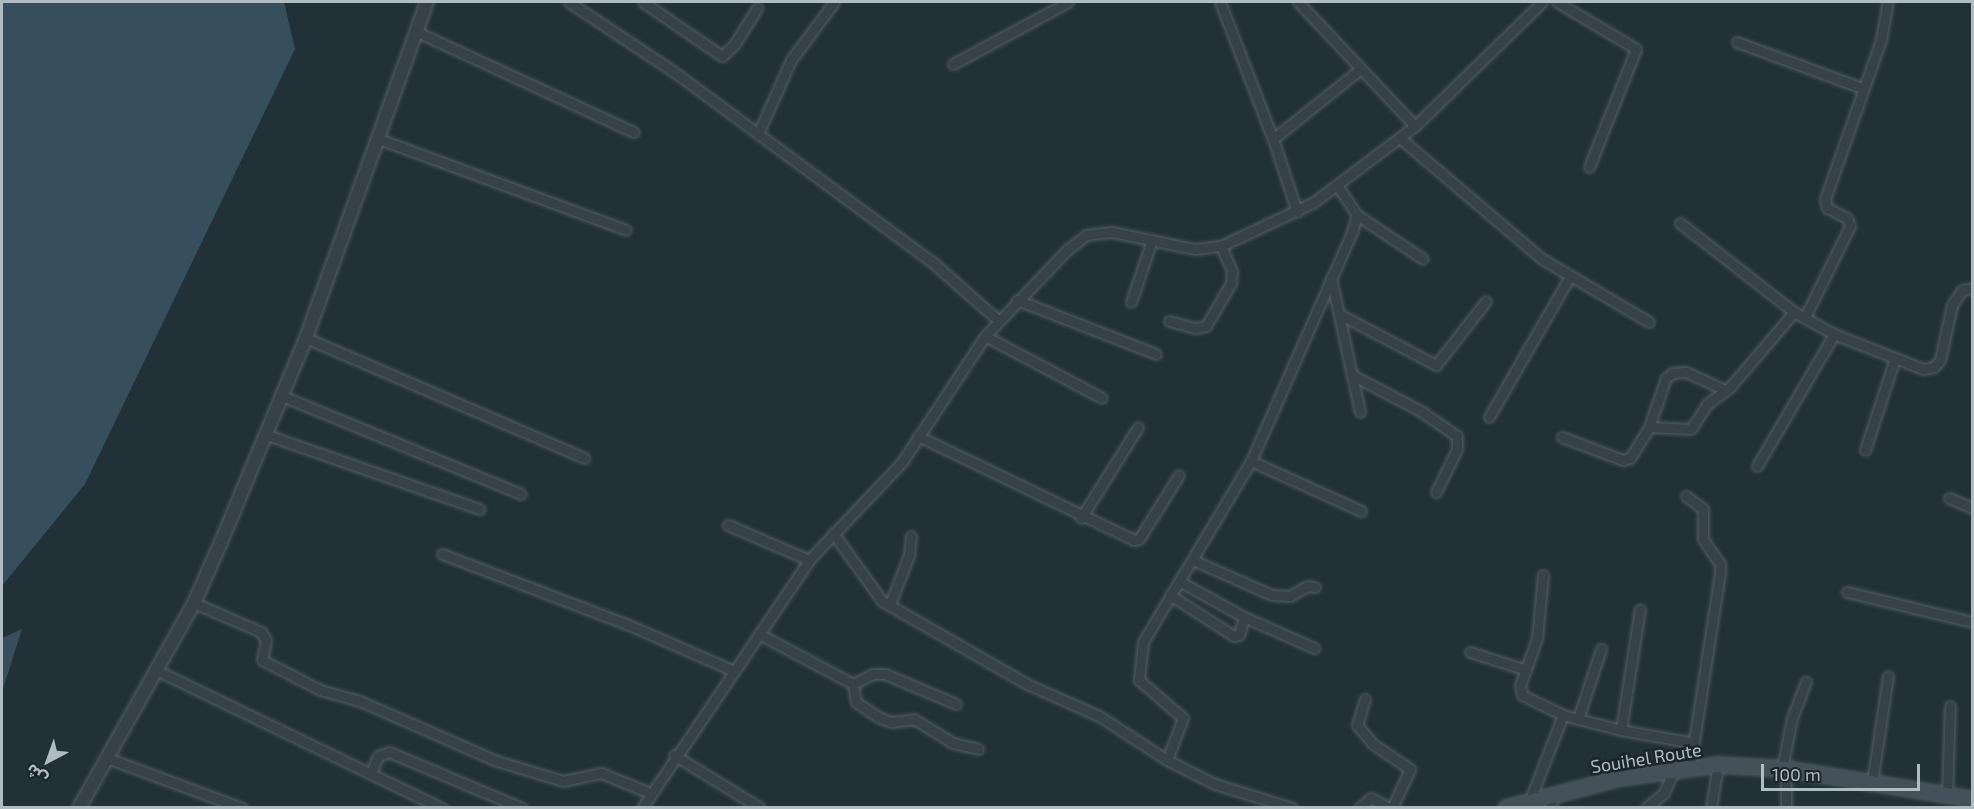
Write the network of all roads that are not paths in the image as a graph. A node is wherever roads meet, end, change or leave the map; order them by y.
1 (427, 2) edge
2 (569, 2) edge
3 (643, 2) edge
4 (834, 2) edge
5 (1068, 2) edge
6 (1220, 2) edge
7 (1298, 2) edge
8 (1542, 2) edge
9 (1557, 2) edge
10 (1888, 2) edge
11 (757, 8) dead end
12 (415, 31) junction
13 (1737, 42) dead end
14 (953, 64) dead end
15 (1359, 70) junction
16 (1862, 88) junction
17 (1415, 126) junction
18 (634, 132) dead end
19 (758, 134) junction
20 (379, 139) junction
21 (1273, 139) junction
22 (1401, 139) junction
23 (1589, 167) dead end
24 (1338, 187) junction
25 (1296, 212) junction
26 (1357, 215) junction
27 (1680, 223) dead end
28 (626, 230) dead end
29 (1152, 240) junction
30 (1221, 246) junction
31 (1423, 259) dead end
32 (1570, 276) junction
33 (1331, 278) junction
34 (1972, 288) edge
35 (1017, 300) junction
36 (1486, 301) dead end
37 (1131, 302) dead end
38 (1794, 312) junction
39 (1339, 314) junction
40 (1805, 318) junction
41 (998, 320) junction
42 (1169, 321) dead end
43 (1649, 322) dead end
44 (1834, 333) junction
45 (986, 336) junction
46 (306, 338) junction
47 (1156, 354) dead end
48 (1895, 358) junction
49 (1352, 375) junction
50 (1725, 390) junction
51 (282, 396) junction
52 (1102, 398) dead end
53 (1360, 412) dead end
54 (1489, 417) dead end
55 (1138, 427) dead end
56 (1649, 427) junction
57 (267, 435) junction
58 (918, 436) junction
59 (1562, 437) dead end
60 (1865, 450) dead end
61 (584, 458) dead end
62 (1251, 461) junction
63 (1757, 466) dead end
64 (1179, 475) dead end
65 (1436, 492) dead end
66 (521, 494) dead end
67 (1686, 496) dead end
68 (1949, 498) dead end
69 (1972, 508) edge
70 (479, 509) dead end
71 (1361, 511) dead end
72 (1081, 518) junction
73 (728, 525) dead end
74 (833, 533) junction
75 (910, 536) dead end
76 (442, 554) dead end
77 (809, 560) junction
78 (1193, 560) junction
79 (1543, 575) dead end
80 (1179, 581) junction
81 (1315, 587) dead end
82 (1847, 591) dead end
83 (1170, 595) junction
84 (194, 603) junction
85 (890, 604) junction
86 (1640, 609) dead end
87 (1244, 617) junction
88 (1972, 622) edge
89 (759, 634) junction
90 (1314, 648) dead end
91 (1601, 649) dead end
92 (1470, 652) dead end
93 (156, 670) junction
94 (732, 670) junction
95 (1526, 670) junction
96 (1888, 675) dead end
97 (1806, 682) dead end
98 (853, 684) junction
99 (1365, 699) dead end
100 (956, 704) dead end
101 (1950, 706) dead end
102 (1563, 715) junction
103 (1578, 719) junction
104 (1621, 730) junction
105 (1694, 742) junction
106 (978, 749) dead end
107 (674, 755) junction
108 (107, 758) junction
109 (1167, 760) junction
110 (1718, 765) junction
111 (1690, 767) junction
112 (1674, 769) junction
113 (1784, 769) junction
114 (371, 773) junction
115 (1872, 783) junction
116 (1554, 792) junction
117 (650, 793) junction
118 (1947, 795) junction
119 (1972, 799) edge
120 (1530, 800) junction
121 (79, 807) edge
122 (243, 807) edge
123 (442, 807) edge
124 (522, 807) edge
125 (642, 807) edge
126 (760, 807) edge
127 (1292, 807) edge
128 (1359, 807) edge
129 (1390, 807) edge
130 (1506, 807) edge
131 (1550, 807) edge
132 (1646, 807) edge
133 (1711, 807) edge
134 (1786, 807) edge

1 - 12 street
2 - 19 street
3 - 11 street
4 - 19 street
5 - 14 street
6 - 21 street
7 - 15 street
8 - 17 street
9 - 23 street
10 - 16 street
12 - 18 street
12 - 20 street
13 - 16 street
15 - 17 street
15 - 21 street
16 - 40 street
17 - 22 street
19 - 41 street
20 - 28 street
20 - 46 street
21 - 25 street
22 - 24 street
22 - 32 street
24 - 25 street
24 - 26 street
25 - 30 street
26 - 31 street
26 - 33 street
27 - 38 street
29 - 30 street
29 - 35 street
29 - 37 street
30 - 42 street
32 - 43 street
32 - 54 street
33 - 39 street
33 - 62 street
34 - 48 street
35 - 41 street
35 - 47 street
36 - 39 street
38 - 40 street
38 - 50 street
39 - 49 street
40 - 44 street
41 - 45 street
44 - 48 street
44 - 63 street
45 - 52 street
45 - 58 street
46 - 51 street
46 - 61 street
48 - 60 street
49 - 53 street
49 - 65 street
50 - 56 street
50 - 56 street
51 - 57 street
51 - 66 street
55 - 72 street
56 - 59 street
57 - 70 street
57 - 84 street
58 - 72 street
58 - 74 street
62 - 71 street
62 - 78 street
64 - 72 street
67 - 105 street
68 - 69 street
73 - 77 street
74 - 77 street
74 - 85 street
75 - 85 street
76 - 94 street
77 - 89 street
78 - 80 street
78 - 81 street
79 - 95 street
80 - 83 street
80 - 87 street
82 - 88 street
83 - 87 street
83 - 109 street
84 - 93 street
84 - 117 street
85 - 109 street
86 - 104 street
87 - 90 street
89 - 94 street
89 - 98 street
91 - 103 street
92 - 95 street
93 - 108 street
93 - 114 street
94 - 107 street
95 - 102 street
96 - 115 street
97 - 113 street
98 - 100 street
98 - 106 street
99 - 129 street
101 - 118 street
102 - 103 street
102 - 120 street
103 - 104 street
104 - 105 street
105 - 111 street
107 - 117 street
107 - 126 street
108 - 121 street
108 - 122 street
109 - 127 street
110 - 111 main road, Souihel Route
110 - 113 main road, Souihel Route
110 - 133 street
111 - 112 main road, Souihel Route
112 - 116 main road, Souihel Route
112 - 132 street
113 - 115 main road, Souihel Route
113 - 134 street
114 - 123 street
114 - 124 street
115 - 118 main road, Souihel Route
116 - 120 main road, Souihel Route
116 - 131 street
117 - 125 street
118 - 119 main road, Souihel Route
120 - 130 main road, Souihel Route
128 - 129 street

